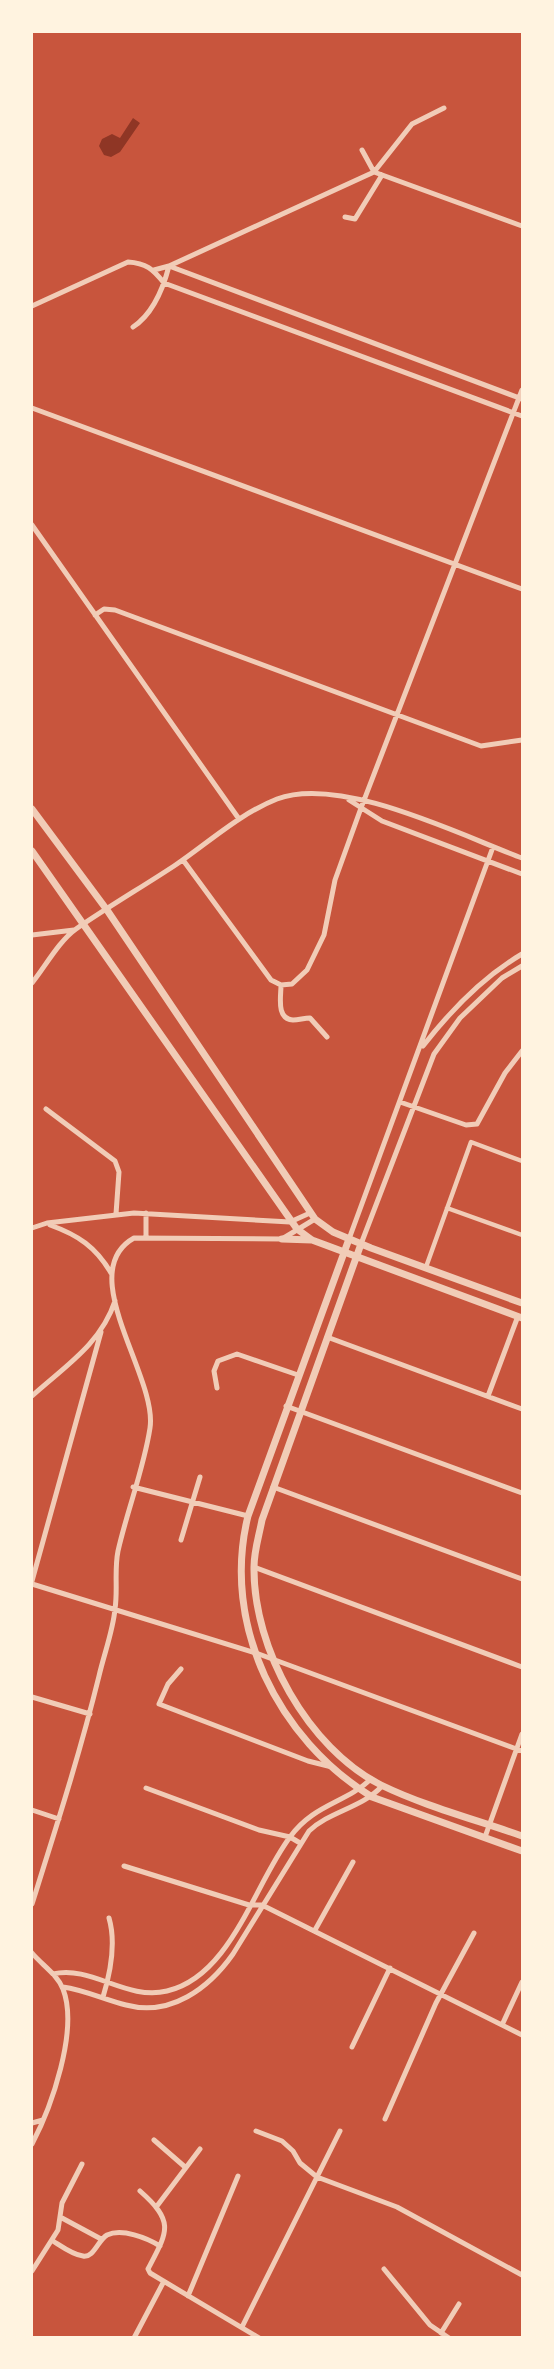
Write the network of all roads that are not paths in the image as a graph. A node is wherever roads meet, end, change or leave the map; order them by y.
1 (444, 108) dead end
2 (362, 150) dead end
3 (374, 172) junction
4 (382, 175) junction
5 (345, 217) dead end
6 (523, 226) edge
7 (169, 265) junction
8 (154, 270) junction
9 (164, 283) junction
10 (32, 306) edge
11 (133, 327) dead end
12 (523, 390) edge
13 (521, 399) edge
14 (32, 408) edge
15 (513, 413) junction
16 (523, 416) edge
17 (32, 525) edge
18 (455, 563) junction
19 (523, 589) edge
20 (94, 615) junction
21 (397, 716) junction
22 (523, 740) edge
23 (347, 798) junction
24 (364, 800) junction
25 (360, 808) junction
26 (32, 809) edge
27 (239, 819) junction
28 (493, 847) junction
29 (32, 851) edge
30 (523, 858) edge
31 (183, 860) junction
32 (488, 862) junction
33 (523, 874) edge
34 (107, 910) junction
35 (85, 925) junction
36 (74, 930) junction
37 (32, 935) edge
38 (523, 954) edge
39 (523, 966) edge
40 (32, 983) edge
41 (281, 985) junction
42 (327, 1037) dead end
43 (419, 1051) junction
44 (523, 1051) edge
45 (400, 1102) junction
46 (413, 1106) junction
47 (46, 1109) dead end
48 (523, 1161) edge
49 (447, 1208) junction
50 (146, 1213) junction
51 (116, 1214) junction
52 (313, 1216) junction
53 (290, 1222) junction
54 (47, 1223) junction
55 (32, 1227) edge
56 (297, 1229) junction
57 (523, 1235) edge
58 (146, 1236) junction
59 (282, 1239) junction
60 (349, 1239) junction
61 (312, 1240) junction
62 (361, 1244) junction
63 (344, 1252) junction
64 (357, 1257) junction
65 (426, 1268) junction
66 (111, 1273) junction
67 (115, 1301) junction
68 (523, 1303) edge
69 (520, 1317) edge
70 (101, 1332) junction
71 (327, 1337) junction
72 (298, 1375) junction
73 (217, 1388) dead end
74 (32, 1396) edge
75 (488, 1396) junction
76 (286, 1406) junction
77 (523, 1409) edge
78 (300, 1411) junction
79 (200, 1476) dead end
80 (134, 1487) junction
81 (273, 1487) junction
82 (523, 1493) edge
83 (193, 1500) junction
84 (248, 1516) junction
85 (181, 1540) dead end
86 (254, 1567) junction
87 (523, 1579) edge
88 (32, 1583) edge
89 (116, 1608) junction
90 (256, 1653) junction
91 (272, 1658) junction
92 (523, 1667) edge
93 (181, 1668) dead end
94 (32, 1697) edge
95 (90, 1714) junction
96 (523, 1734) edge
97 (520, 1750) edge
98 (332, 1767) junction
99 (370, 1779) junction
100 (382, 1786) junction
101 (146, 1788) dead end
102 (360, 1789) junction
103 (372, 1797) junction
104 (32, 1811) edge
105 (59, 1819) junction
106 (489, 1824) junction
107 (523, 1836) edge
108 (290, 1837) junction
109 (485, 1838) junction
110 (300, 1843) junction
111 (523, 1851) edge
112 (353, 1862) dead end
113 (124, 1866) dead end
114 (32, 1904) edge
115 (249, 1905) junction
116 (262, 1905) junction
117 (109, 1918) dead end
118 (315, 1930) junction
119 (474, 1933) dead end
120 (32, 1953) edge
121 (390, 1968) junction
122 (53, 1974) junction
123 (523, 1982) edge
124 (107, 1984) junction
125 (62, 1987) junction
126 (133, 1992) junction
127 (441, 1994) junction
128 (103, 1997) junction
129 (129, 2006) junction
130 (502, 2025) junction
131 (523, 2035) edge
132 (352, 2047) dead end
133 (385, 2119) dead end
134 (43, 2120) junction
135 (32, 2123) edge
136 (256, 2131) dead end
137 (340, 2131) dead end
138 (154, 2140) dead end
139 (32, 2144) edge
140 (200, 2149) dead end
141 (82, 2164) dead end
142 (185, 2167) junction
143 (238, 2176) dead end
144 (317, 2177) junction
145 (140, 2191) dead end
146 (157, 2206) junction
147 (62, 2218) junction
148 (101, 2239) junction
149 (53, 2241) junction
150 (160, 2246) junction
151 (384, 2269) dead end
152 (32, 2271) edge
153 (523, 2275) edge
154 (163, 2283) junction
155 (188, 2296) junction
156 (459, 2304) dead end
157 (242, 2327) junction
158 (441, 2333) junction
159 (134, 2337) edge
160 (259, 2337) edge
161 (449, 2337) edge

1 - 3 street
2 - 3 street
3 - 4 street
3 - 7 street
4 - 5 street
4 - 6 street
7 - 8 street
7 - 9 street
7 - 13 street
8 - 9 street
8 - 10 street
9 - 11 street
9 - 15 street
12 - 13 street
13 - 15 street
14 - 18 street
15 - 16 street
15 - 18 street
17 - 20 street
18 - 19 street
18 - 21 street
20 - 21 street
20 - 27 street
21 - 22 street
21 - 24 street
23 - 24 street
23 - 25 street
23 - 27 street
24 - 25 street
24 - 28 street
25 - 32 street
25 - 41 street
26 - 34 street
27 - 31 street
28 - 30 street
28 - 32 street
29 - 35 street
31 - 34 street
31 - 41 street
32 - 33 street
32 - 43 street
34 - 35 street
34 - 52 street
35 - 36 street
35 - 53 street
36 - 37 street
36 - 40 street
38 - 43 street
39 - 46 street
41 - 42 street
43 - 45 street
44 - 46 street
45 - 46 street
45 - 60 street
46 - 62 street
47 - 51 street
48 - 49 street
49 - 57 street
49 - 65 street
50 - 51 street
50 - 53 street
50 - 58 street
51 - 54 street
52 - 53 street
52 - 56 street
52 - 60 street
53 - 56 street
54 - 55 street
54 - 66 street
56 - 59 street
56 - 61 street
58 - 59 street
58 - 66 street
59 - 61 street
60 - 62 street
60 - 63 street
61 - 63 street
62 - 64 street
62 - 65 street
63 - 64 street
63 - 72 street
64 - 69 street
64 - 71 street
65 - 68 street
66 - 67 street
67 - 70 street
67 - 80 street
69 - 75 street
70 - 74 street
70 - 88 street
71 - 75 street
71 - 78 street
72 - 73 street
72 - 76 street
75 - 77 street
76 - 78 street
76 - 84 street
78 - 81 street
78 - 82 street
79 - 83 street
80 - 83 street
80 - 89 street
81 - 86 street
81 - 87 street
83 - 84 street
83 - 85 street
84 - 90 street
86 - 91 street
86 - 92 street
88 - 89 street
89 - 90 street
89 - 95 street
90 - 91 street
90 - 98 street
91 - 97 street
91 - 99 street
93 - 98 street
94 - 95 street
95 - 105 street
96 - 97 street
97 - 106 street
98 - 102 street
99 - 100 street
99 - 102 street
100 - 103 street
100 - 106 street
101 - 108 street
102 - 103 street
102 - 108 street
103 - 109 street
103 - 110 street
104 - 105 street
105 - 114 street
106 - 107 street
106 - 109 street
108 - 110 street
108 - 115 street
109 - 111 street
110 - 116 street
112 - 118 street
113 - 115 street
115 - 116 street
115 - 126 street
116 - 118 street
116 - 129 street
117 - 124 street
118 - 121 street
119 - 127 street
120 - 122 street
121 - 127 street
121 - 132 street
122 - 124 street
122 - 125 street
123 - 130 street
124 - 126 street
124 - 128 street
125 - 128 street
125 - 134 street
126 - 129 street
127 - 130 street
127 - 133 street
128 - 129 street
130 - 131 street
134 - 135 street
134 - 139 street
136 - 144 street
137 - 144 street
138 - 142 street
140 - 142 street
141 - 147 street
142 - 146 street
143 - 155 street
144 - 153 street
144 - 157 street
145 - 146 street
146 - 150 street
147 - 148 street
147 - 149 street
148 - 149 street
148 - 150 street
149 - 152 street
150 - 154 street
151 - 158 street
154 - 155 street
154 - 159 street
155 - 157 street
156 - 158 street
157 - 160 street
158 - 161 street

